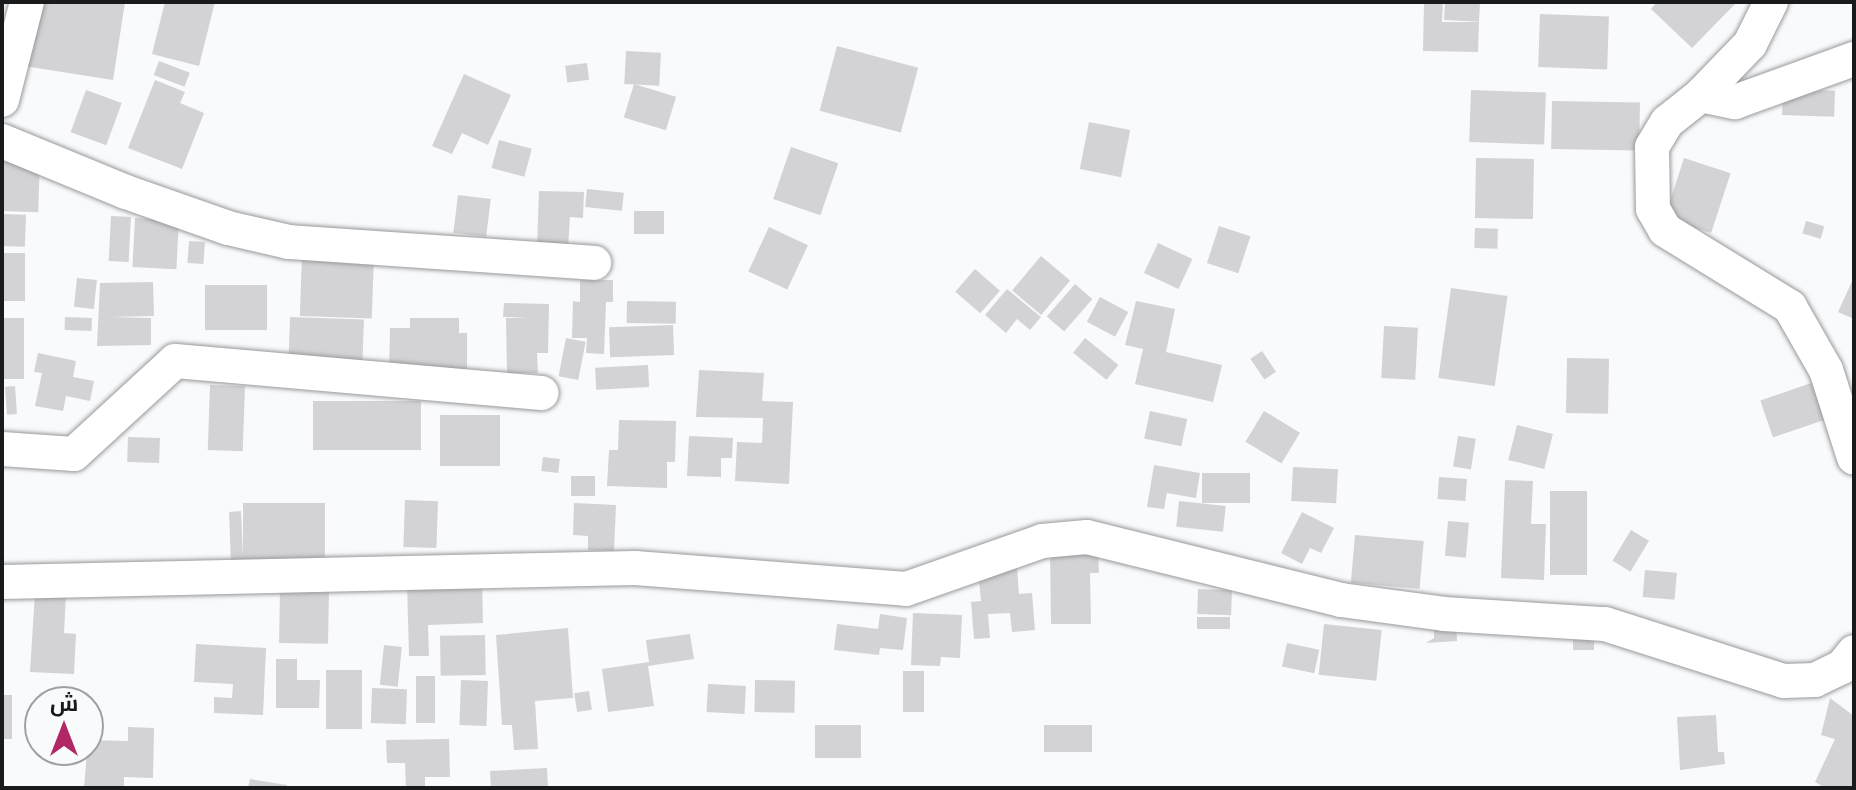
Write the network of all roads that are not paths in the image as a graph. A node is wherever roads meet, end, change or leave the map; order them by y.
1 (27, 2) edge
2 (1771, 2) edge
3 (1854, 59) edge
4 (1701, 95) junction
5 (2, 100) edge
6 (2, 141) edge
7 (594, 263) dead end
8 (542, 393) dead end
9 (2, 449) edge
10 (1854, 458) edge
11 (2, 582) edge
12 (1851, 667) edge

1 - 5 street
2 - 4 street
3 - 4 street
4 - 10 street
6 - 7 street
8 - 9 street
11 - 12 street

